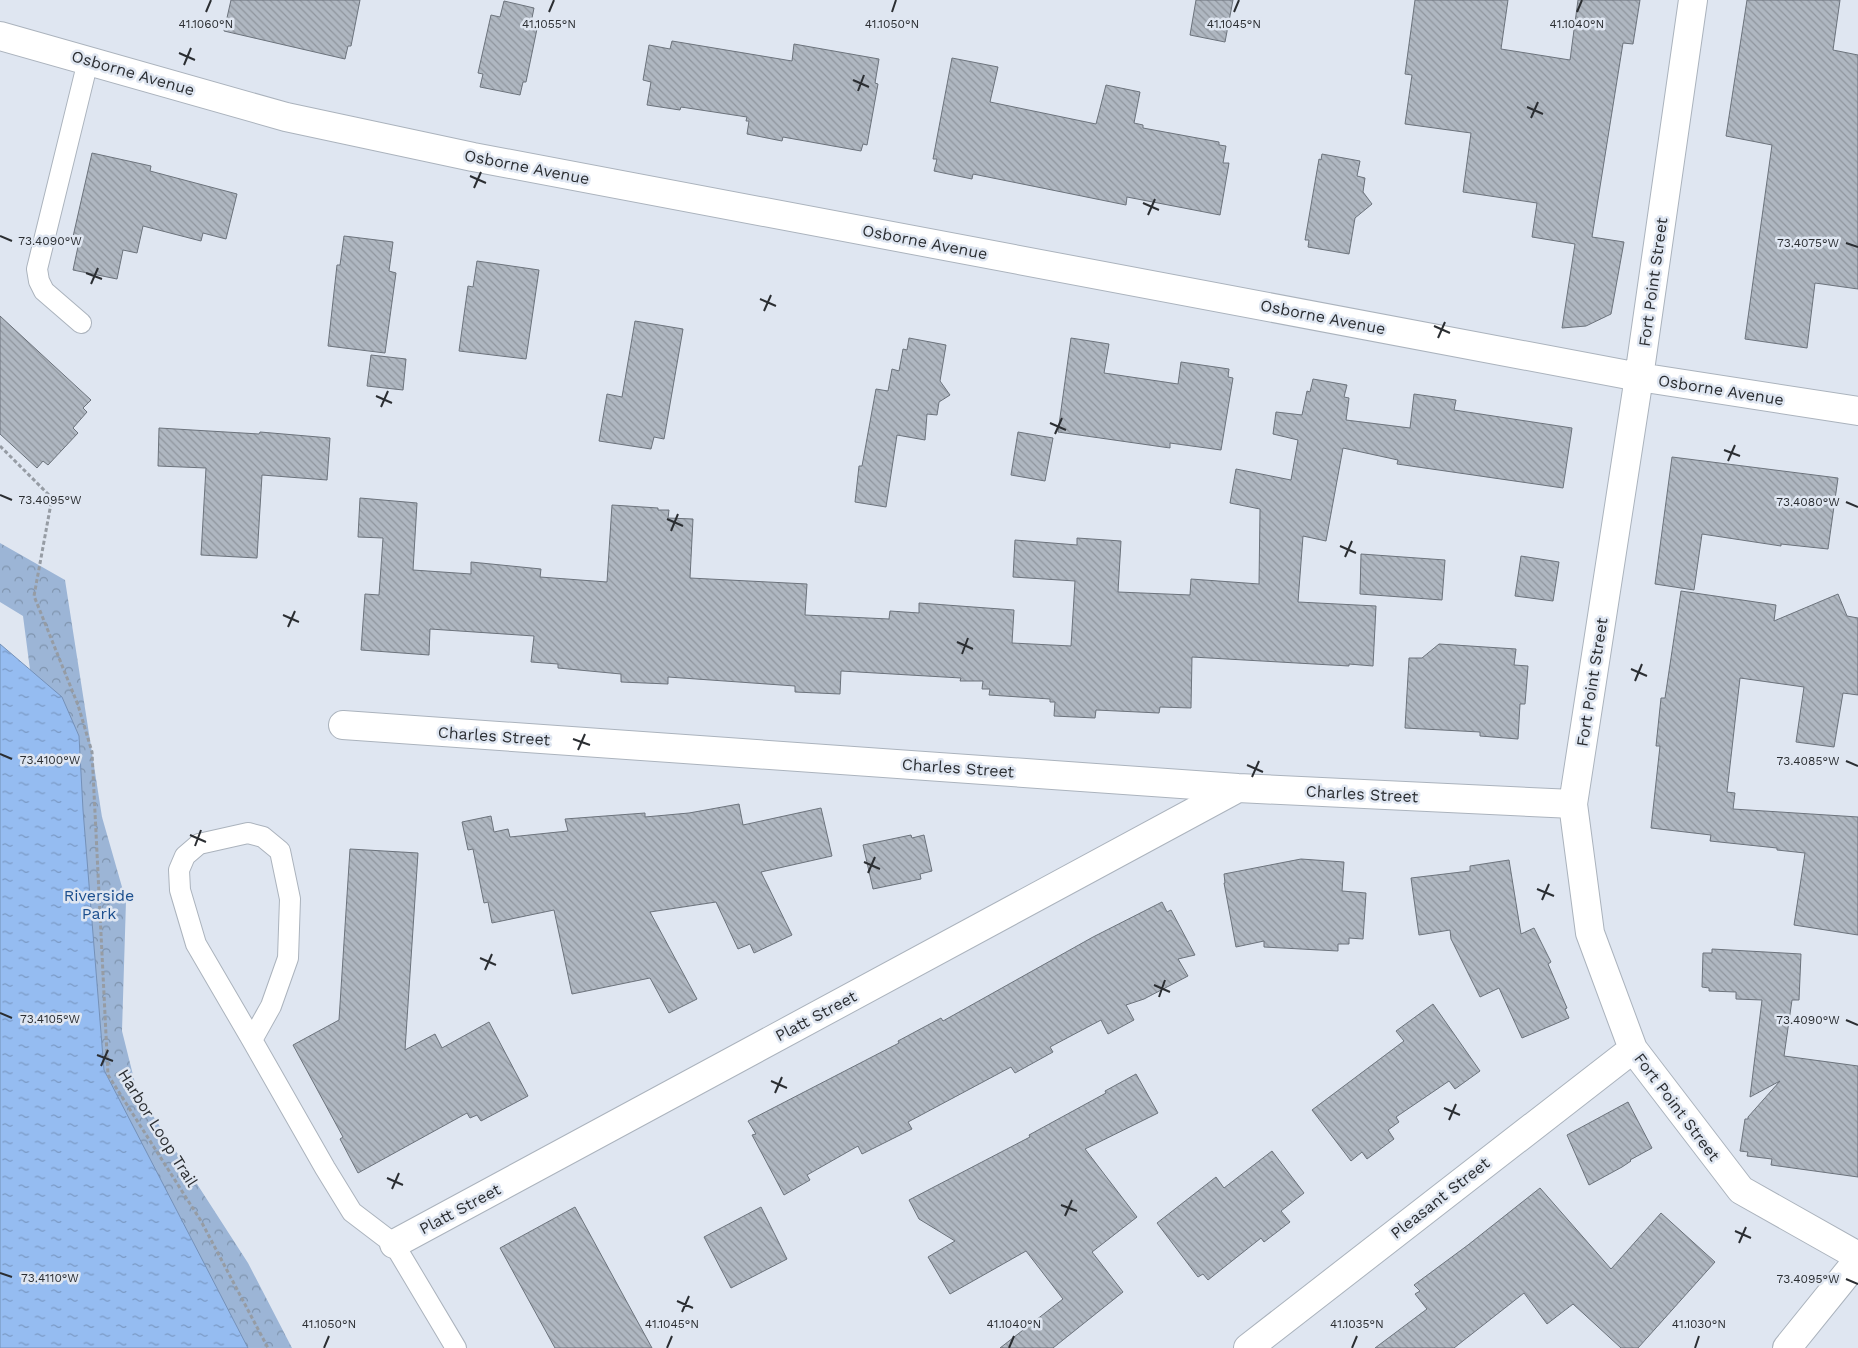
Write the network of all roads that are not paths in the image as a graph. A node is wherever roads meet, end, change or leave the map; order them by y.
1 (1693, 0) edge
2 (0, 36) edge
3 (88, 61) junction
4 (81, 323) dead end
5 (1639, 377) junction
6 (1858, 411) edge
7 (344, 725) dead end
8 (1238, 788) junction
9 (1573, 804) junction
10 (252, 1040) junction
11 (1633, 1049) junction
12 (394, 1244) junction
13 (1858, 1256) edge
14 (1858, 1260) edge
15 (456, 1348) edge
16 (1248, 1348) edge
17 (1787, 1348) edge

1 - 5 street, Fort Point Street
2 - 3 street, Osborne Avenue
3 - 4 lane
3 - 5 street, Osborne Avenue
5 - 6 street, Osborne Avenue
5 - 9 street, Fort Point Street
7 - 8 street, Charles Street
8 - 9 street, Charles Street
8 - 12 street, Platt Street
9 - 11 street, Fort Point Street
10 - 10 lane
10 - 12 lane
11 - 13 street, Fort Point Street
11 - 16 street, Pleasant Street
12 - 15 lane
14 - 17 street

